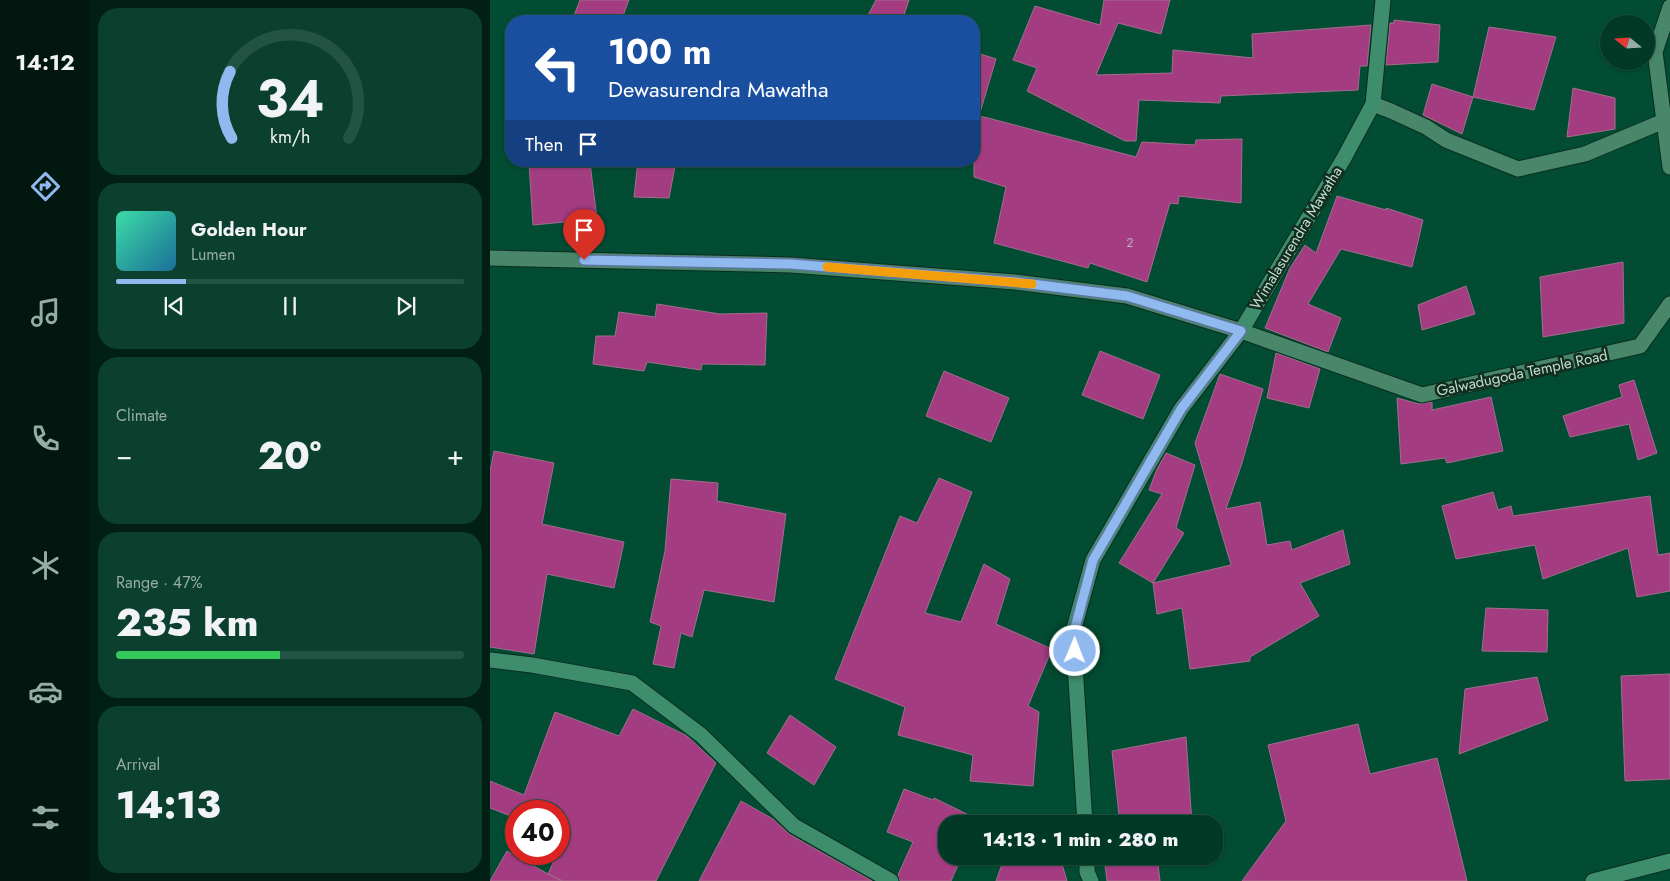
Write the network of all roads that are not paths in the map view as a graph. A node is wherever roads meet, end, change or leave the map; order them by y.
1 (1384, 0) edge
2 (1670, 7) edge
3 (1655, 52) junction
4 (1670, 55) edge
5 (1373, 104) junction
6 (1664, 121) junction
7 (1670, 167) edge
8 (490, 258) edge
9 (1670, 304) edge
10 (1241, 331) junction
11 (490, 660) edge
12 (1084, 815) edge
13 (1670, 862) edge
14 (1087, 865) edge
15 (891, 881) edge
16 (1091, 881) edge
17 (1593, 881) edge

1 - 5 street, Wimalasurendra Mawatha
2 - 3 street
3 - 4 street
3 - 6 street
5 - 6 street
5 - 10 street, Wimalasurendra Mawatha
6 - 7 street
8 - 10 street, Galwadugoda Temple Road
9 - 10 street, Galwadugoda Temple Road
10 - 12 street, Wimalasurendra Mawatha
11 - 15 street
13 - 17 street
14 - 16 street

